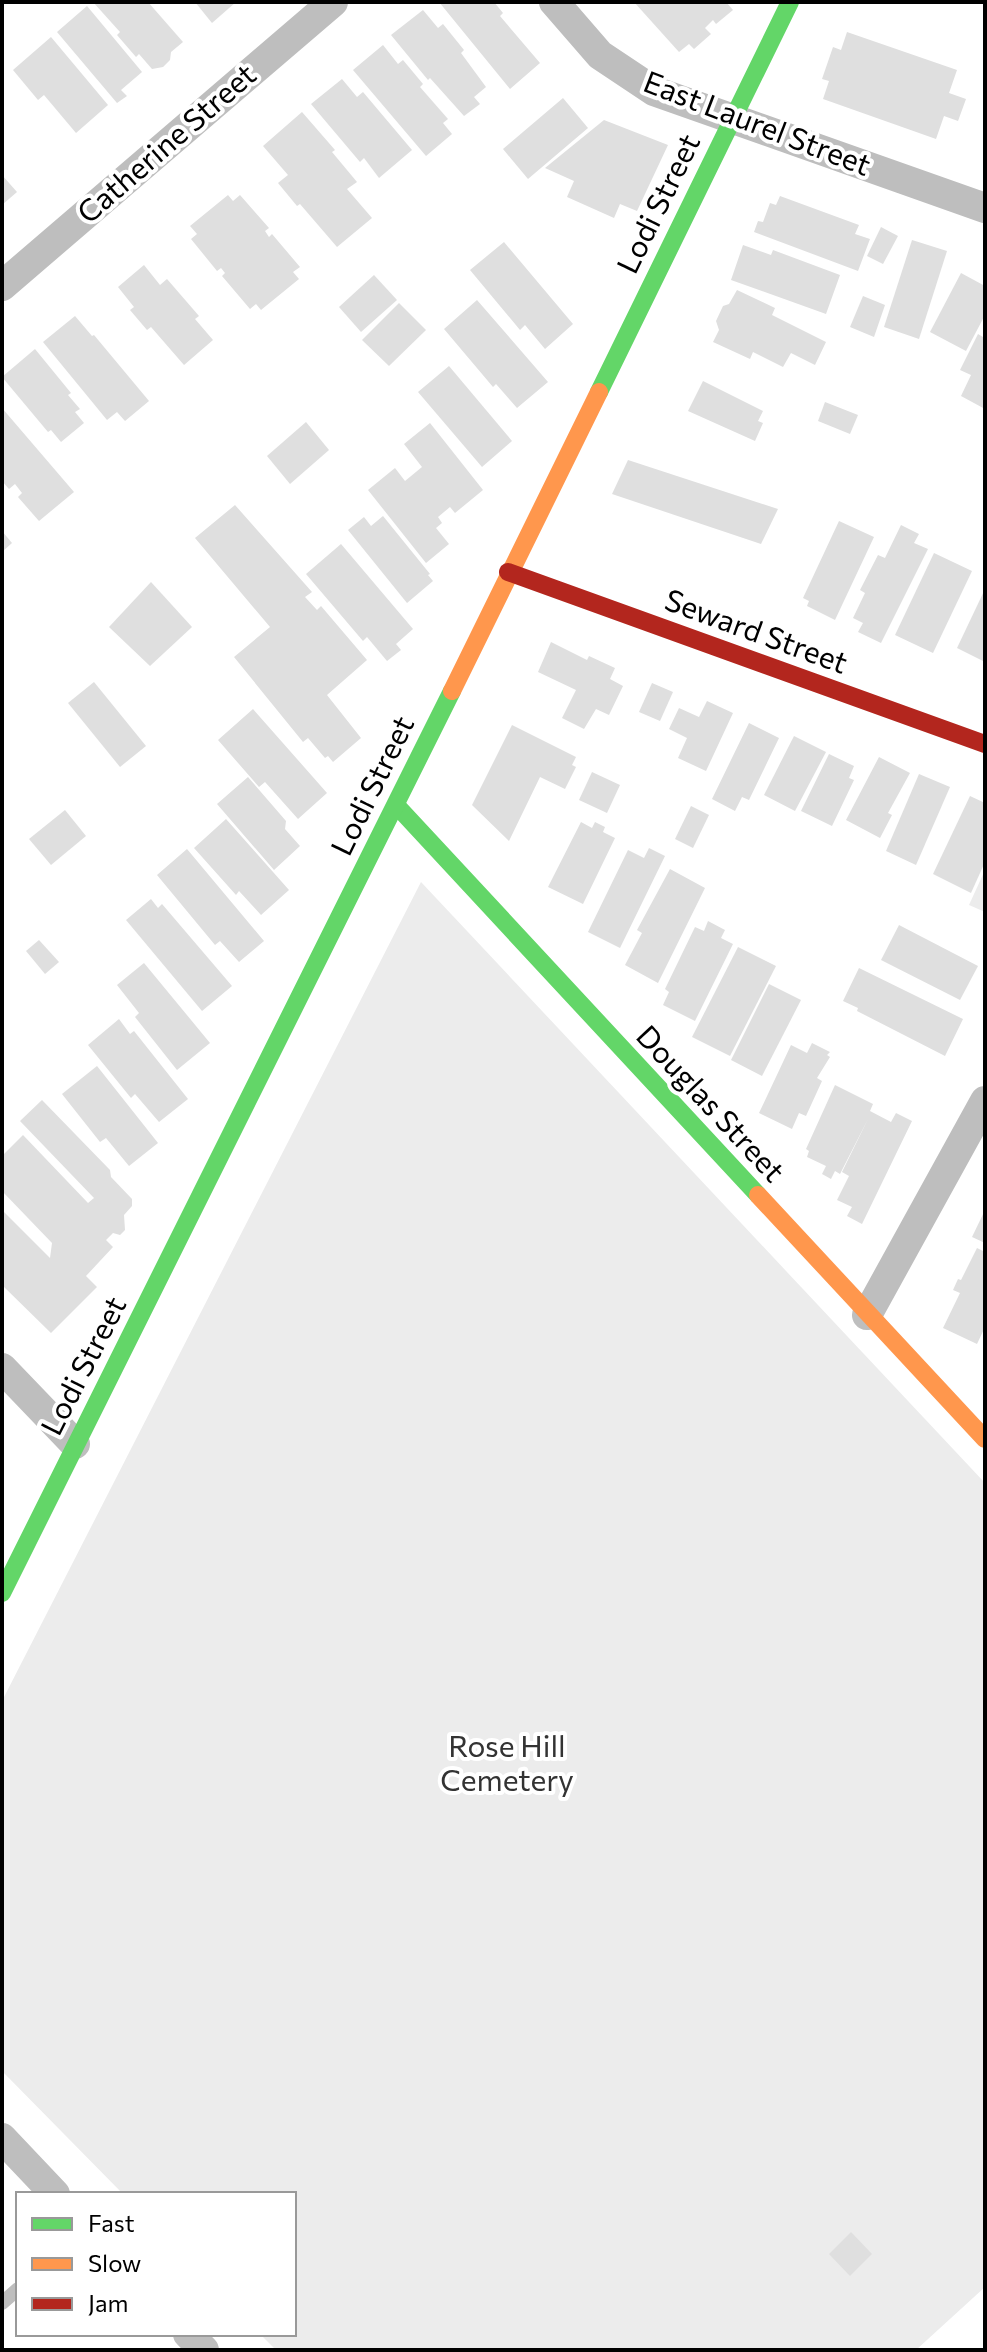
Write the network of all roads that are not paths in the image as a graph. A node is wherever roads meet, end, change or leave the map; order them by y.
1 (333, 2) edge
2 (554, 2) edge
3 (790, 2) edge
4 (733, 118) junction
5 (985, 208) edge
6 (2, 286) edge
7 (508, 572) junction
8 (985, 744) edge
9 (396, 805) junction
10 (985, 1101) edge
11 (867, 1315) junction
12 (2, 1368) edge
13 (985, 1439) edge
14 (75, 1444) junction
15 (2, 1593) edge
16 (2, 2138) edge
17 (53, 2192) edge

1 - 6 street, Catherine Street
2 - 4 street, East Laurel Street
3 - 4 street, Lodi Street
4 - 5 street, East Laurel Street
4 - 7 street, Lodi Street
7 - 8 street, Seward Street
7 - 9 street, Lodi Street
9 - 11 street, Douglas Street
9 - 14 street, Lodi Street
10 - 11 street
11 - 13 street, Douglas Street
12 - 14 street
14 - 15 street, Lodi Street
16 - 17 street

